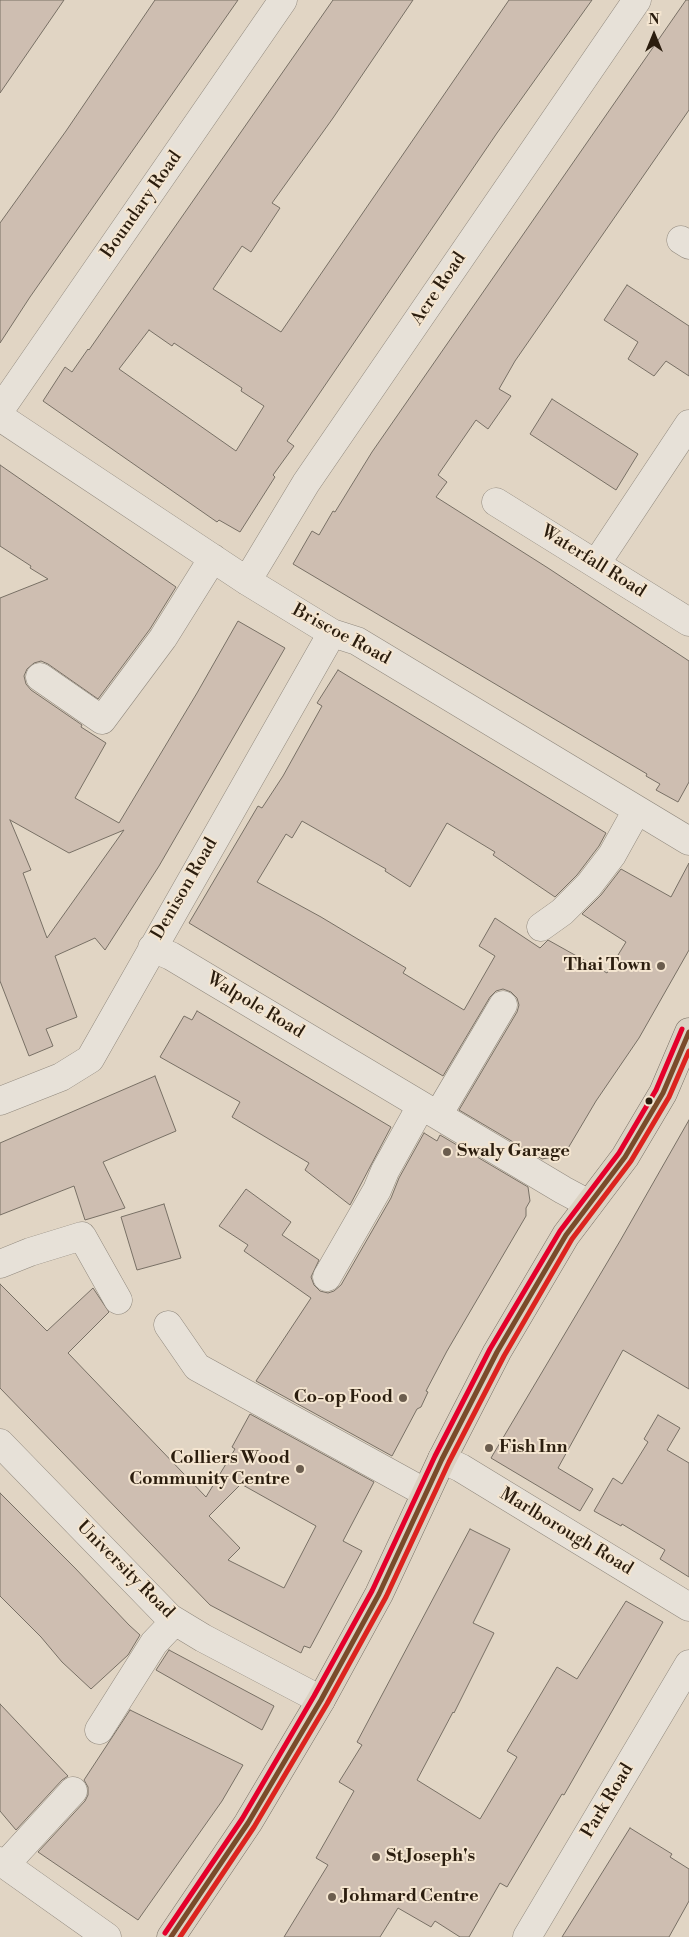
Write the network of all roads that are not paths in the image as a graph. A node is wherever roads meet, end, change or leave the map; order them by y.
1 (283, 0) edge
2 (637, 0) edge
3 (0, 410) edge
4 (0, 417) edge
5 (689, 424) edge
6 (496, 502) dead end
7 (213, 558) junction
8 (596, 564) junction
9 (247, 581) junction
10 (689, 622) edge
11 (332, 633) junction
12 (40, 677) dead end
13 (637, 810) junction
14 (689, 841) edge
15 (541, 927) dead end
16 (152, 948) junction
17 (503, 1005) dead end
18 (689, 1032) edge
19 (3, 1093) edge
20 (430, 1110) junction
21 (589, 1204) junction
22 (0, 1264) edge
23 (327, 1277) dead end
24 (118, 1300) dead end
25 (168, 1325) dead end
26 (0, 1443) edge
27 (442, 1459) junction
28 (426, 1493) junction
29 (689, 1607) edge
30 (175, 1621) junction
31 (689, 1664) edge
32 (321, 1700) junction
33 (99, 1730) dead end
34 (73, 1791) dead end
35 (2, 1863) edge
36 (107, 1937) edge
37 (171, 1937) edge
38 (527, 1937) edge

1 - 3 street, Boundary Road
2 - 9 street, Acre Road
4 - 7 street, Briscoe Road
5 - 8 street
6 - 8 street, Waterfall Road
7 - 9 street, Briscoe Road
7 - 12 street
8 - 10 street, Waterfall Road
9 - 11 street, Briscoe Road
11 - 13 street, Briscoe Road
11 - 16 street, Denison Road
13 - 14 street, Briscoe Road
13 - 15 street
16 - 19 street, Denison Road
16 - 20 street, Walpole Road
17 - 20 street
18 - 21 highway
20 - 21 street, Walpole Road
20 - 23 street
21 - 27 highway
22 - 24 street
25 - 28 street
26 - 30 street, University Road
27 - 28 highway
27 - 29 street, Marlborough Road
28 - 32 highway
30 - 32 street, University Road
30 - 33 street
31 - 38 street, Park Road
32 - 37 highway
34 - 35 street
35 - 36 street

